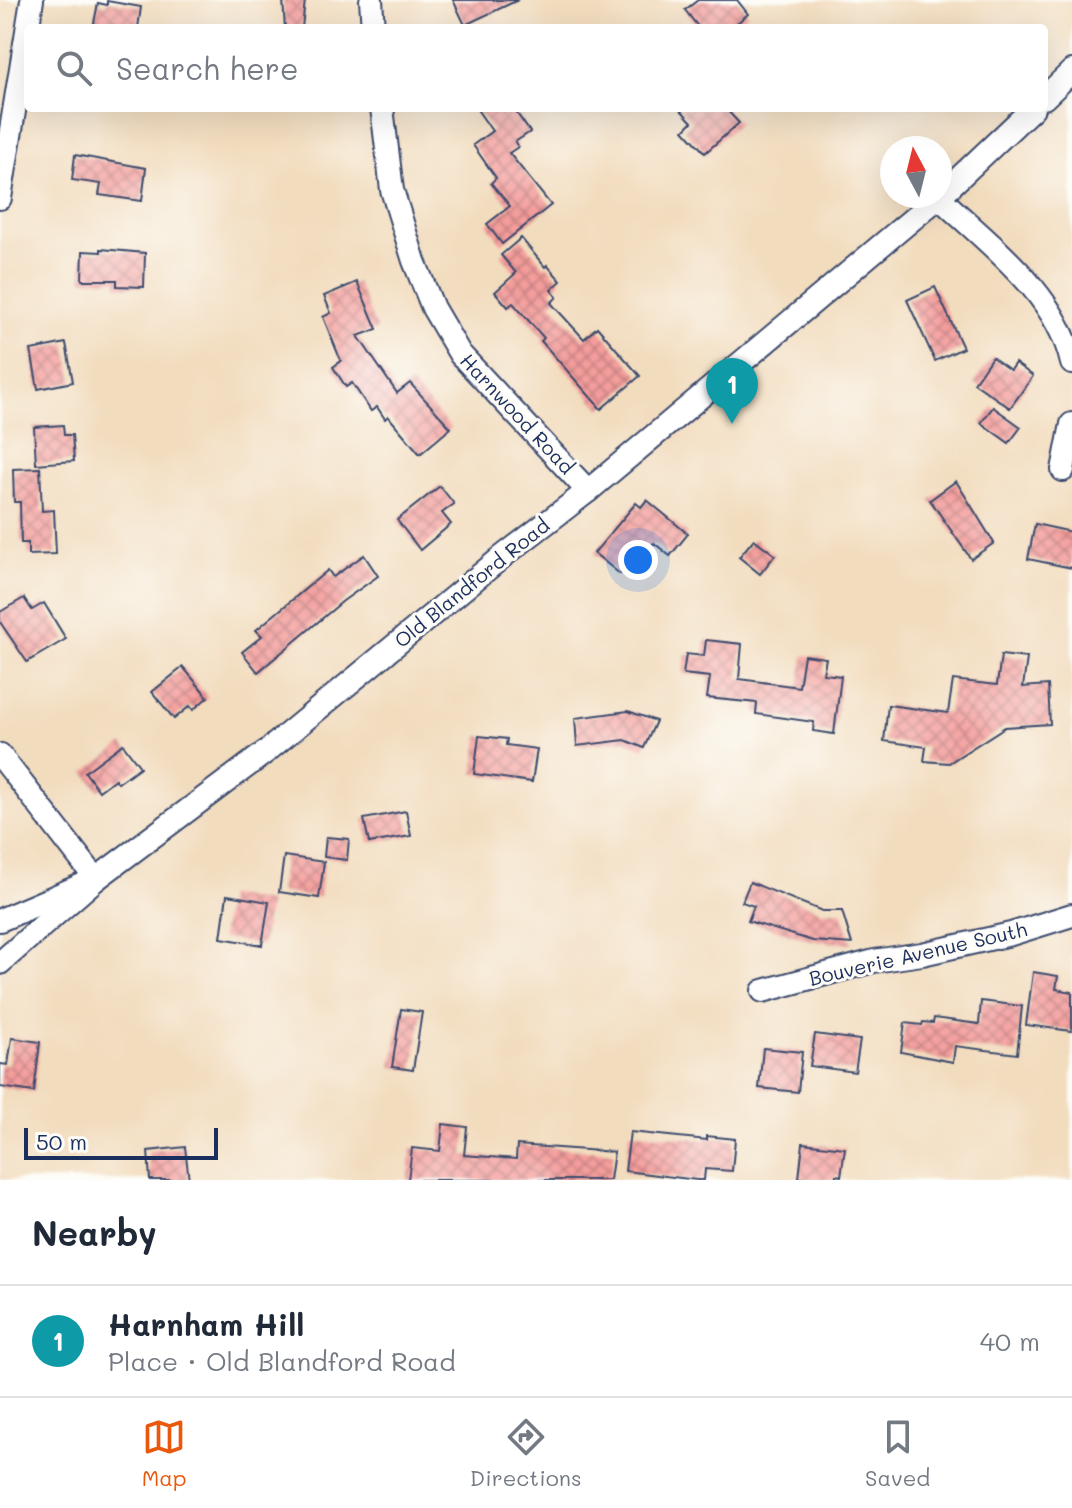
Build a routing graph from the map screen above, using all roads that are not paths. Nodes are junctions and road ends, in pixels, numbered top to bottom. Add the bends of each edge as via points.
1 (32, 0) edge
2 (371, 0) edge
3 (28, 24) edge
4 (373, 24) edge
5 (24, 50) edge
6 (1072, 71) edge
7 (1048, 94) edge
8 (382, 112) edge
9 (1029, 112) edge
10 (952, 185) edge
11 (0, 198) edge
12 (926, 208) edge
13 (952, 208) edge
14 (1072, 363) edge
15 (1072, 424) edge
16 (1063, 470) dead end
17 (588, 491) junction
18 (0, 755) edge
19 (96, 879) junction
20 (1072, 915) edge
21 (0, 920) edge
22 (0, 963) edge
23 (763, 991) dead end

1 - 3 street
2 - 4 street
5 - 11 street
6 - 7 street
8 - 17 street, Harnwood Road via 392,190 433,308 460,354
9 - 10 street, Old Blandford Road
12 - 17 street, Old Blandford Road
13 - 14 street via 1032,287 1059,323
15 - 16 street
17 - 19 street, Old Blandford Road via 267,751
18 - 19 street
19 - 21 street
19 - 22 street, Old Blandford Road
20 - 23 street, Bouverie Avenue South

